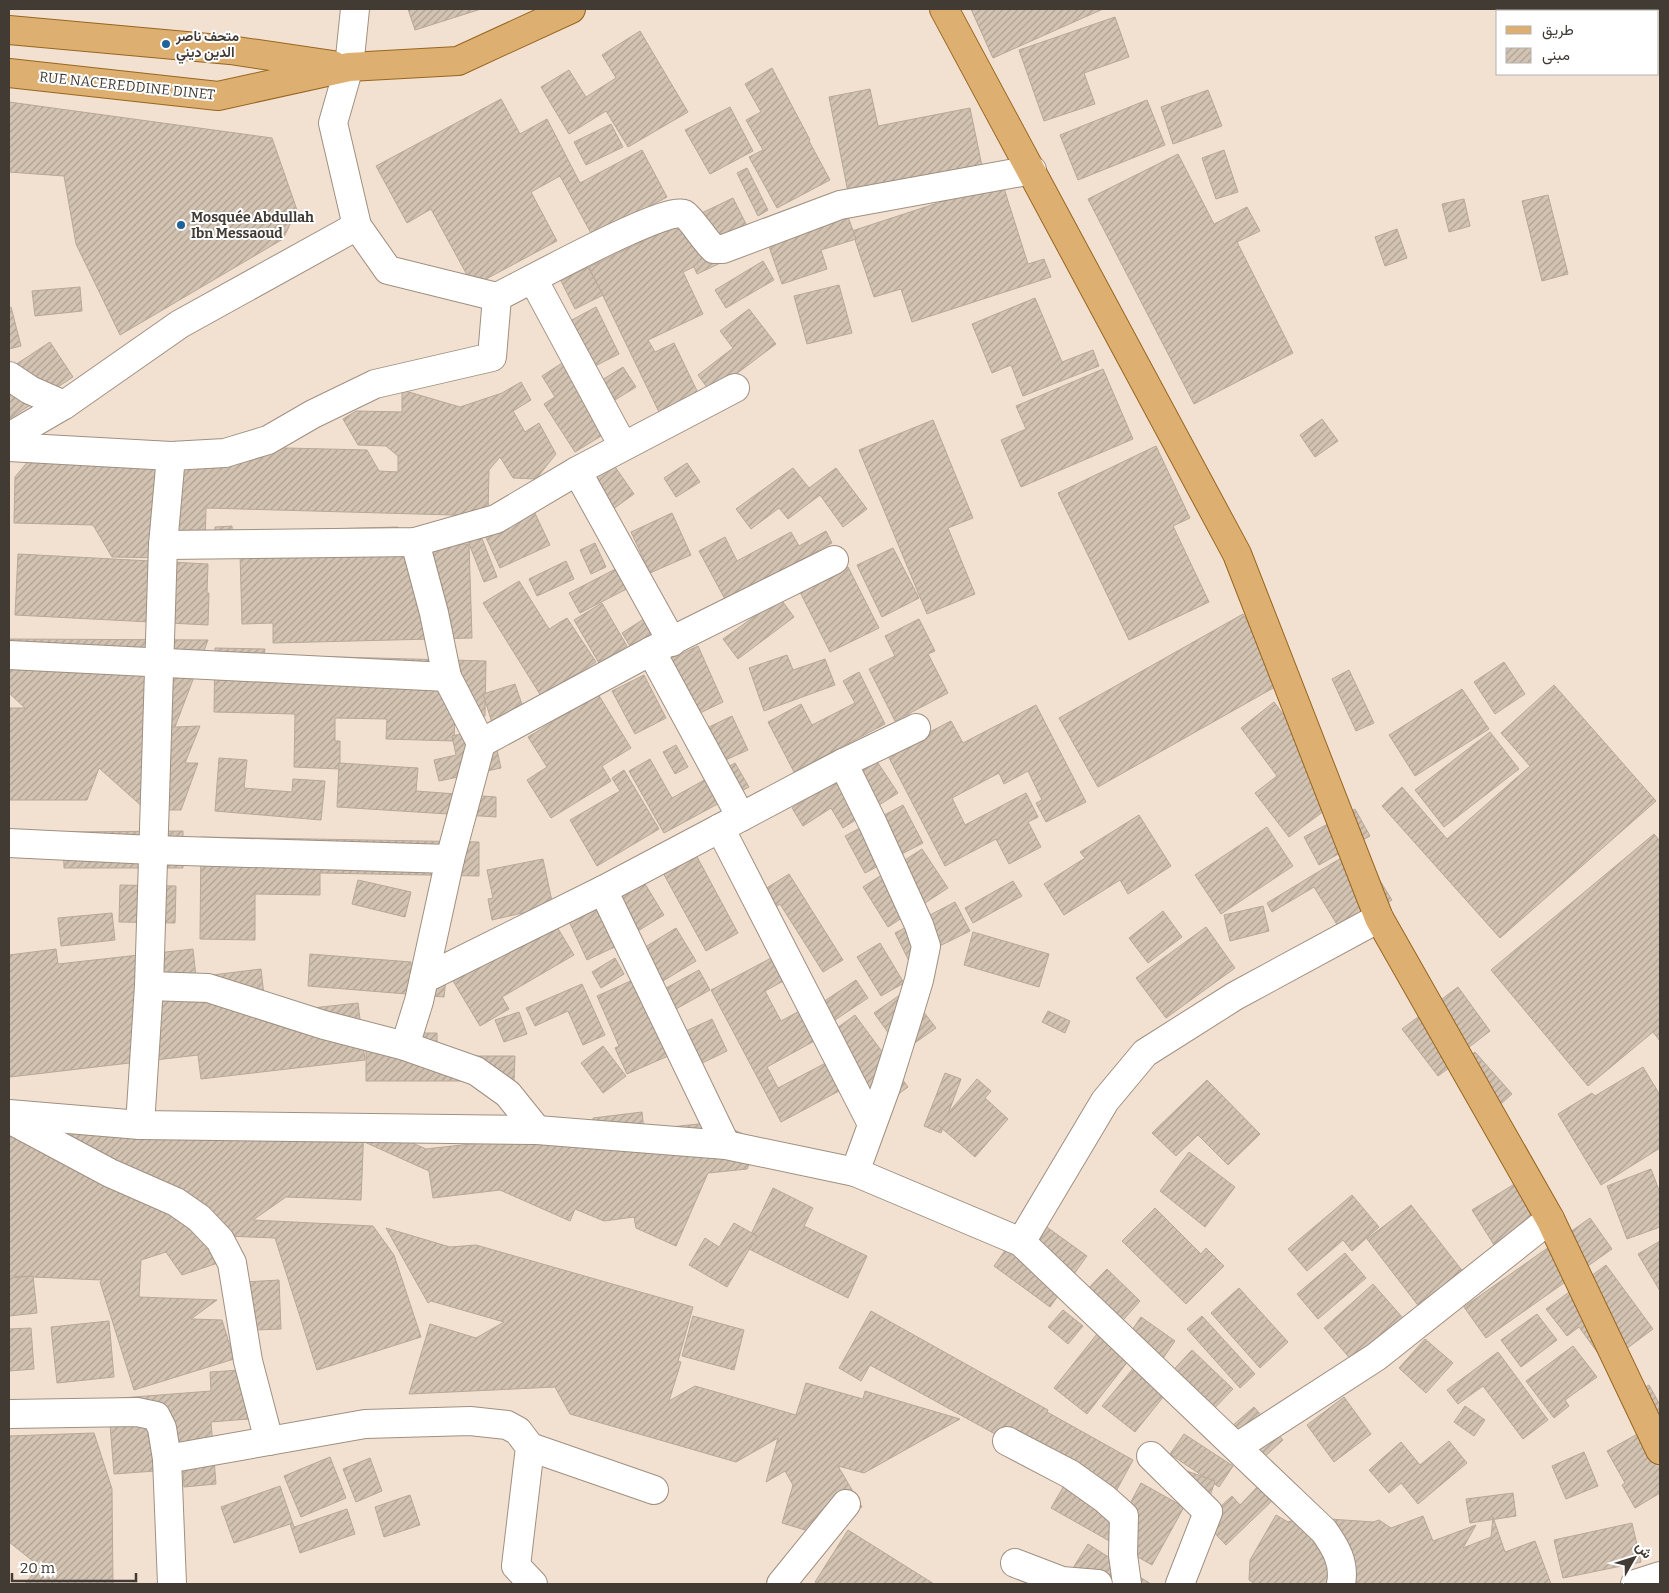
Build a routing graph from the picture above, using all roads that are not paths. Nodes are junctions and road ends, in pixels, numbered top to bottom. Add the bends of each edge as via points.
1 (355, 9) edge
2 (572, 9) edge
3 (944, 9) edge
4 (9, 30) edge
5 (349, 67) junction
6 (9, 73) edge
7 (1032, 170) junction
8 (357, 226) junction
9 (534, 279) junction
10 (497, 297) junction
11 (9, 376) edge
12 (735, 388) dead end
13 (64, 405) junction
14 (9, 437) edge
15 (623, 446) junction
16 (9, 447) edge
17 (170, 456) junction
18 (577, 471) junction
19 (415, 542) junction
20 (163, 545) junction
21 (834, 560) dead end
22 (661, 647) junction
23 (9, 655) edge
24 (158, 663) junction
25 (447, 677) junction
26 (916, 728) dead end
27 (481, 742) junction
28 (843, 763) junction
29 (731, 822) junction
30 (9, 843) edge
31 (152, 850) junction
32 (450, 859) junction
33 (603, 890) junction
34 (1379, 918) junction
35 (424, 979) junction
36 (149, 986) junction
37 (405, 1046) junction
38 (9, 1114) edge
39 (9, 1118) edge
40 (872, 1124) junction
41 (140, 1125) junction
42 (537, 1130) junction
43 (726, 1145) junction
44 (855, 1172) junction
45 (1550, 1219) junction
46 (1021, 1242) junction
47 (9, 1414) edge
48 (269, 1441) junction
49 (1007, 1441) dead end
50 (530, 1447) junction
51 (1237, 1447) junction
52 (1660, 1450) edge
53 (1151, 1456) dead end
54 (167, 1459) junction
55 (654, 1490) dead end
56 (846, 1504) dead end
57 (1015, 1563) dead end
58 (1660, 1576) edge
59 (172, 1584) edge
60 (533, 1584) edge
61 (781, 1584) edge
62 (1098, 1584) edge
63 (1127, 1584) edge
64 (1180, 1584) edge
65 (1341, 1584) edge
66 (1635, 1584) edge

1 - 5 street
2 - 5 main road via 458,61
3 - 7 main road
4 - 5 main road via 230,50
5 - 6 main road, RUE NACEREDDINE DINET via 218,96
5 - 8 street via 333,123
7 - 9 street via 840,205 724,249 714,248 689,218 677,213 660,217
7 - 34 main road via 1237,554
8 - 10 street via 388,270
8 - 13 street via 180,324
9 - 10 street
9 - 15 street
10 - 17 street via 492,357 375,384 268,440 225,453
11 - 13 street via 30,390
12 - 15 street
13 - 14 street
15 - 18 street
16 - 17 street
17 - 20 street
18 - 19 street via 496,519
18 - 22 street
19 - 20 street
19 - 25 street
20 - 24 street
21 - 22 street
22 - 27 street
22 - 29 street
23 - 24 street
24 - 25 street
24 - 31 street
25 - 27 street
26 - 28 street
27 - 32 street
28 - 29 street
28 - 40 street via 919,924 926,946 909,1015
29 - 33 street
29 - 40 street
30 - 31 street
31 - 32 street
31 - 36 street
32 - 35 street
33 - 35 street
33 - 43 street
34 - 45 main road
34 - 46 street via 1235,996 1145,1053 1105,1100
35 - 37 street
36 - 37 street via 208,988 324,1025
36 - 41 street
37 - 42 street via 476,1071 508,1094
38 - 41 street
39 - 48 street via 110,1173 176,1202 199,1218 220,1240 232,1263 248,1361
40 - 44 street
41 - 42 street
42 - 43 street
43 - 44 street
44 - 46 street
45 - 51 street via 1376,1357
45 - 52 main road
46 - 51 street
47 - 54 street via 152,1414 162,1428
48 - 50 street via 365,1424 470,1422 508,1425 518,1431
48 - 54 street
49 - 63 street via 1070,1474 1124,1516
50 - 55 street
50 - 60 street via 516,1566
51 - 65 street via 1324,1531 1337,1549
53 - 64 street via 1208,1512
54 - 59 street
56 - 61 street
57 - 62 street via 1062,1581
58 - 66 street

